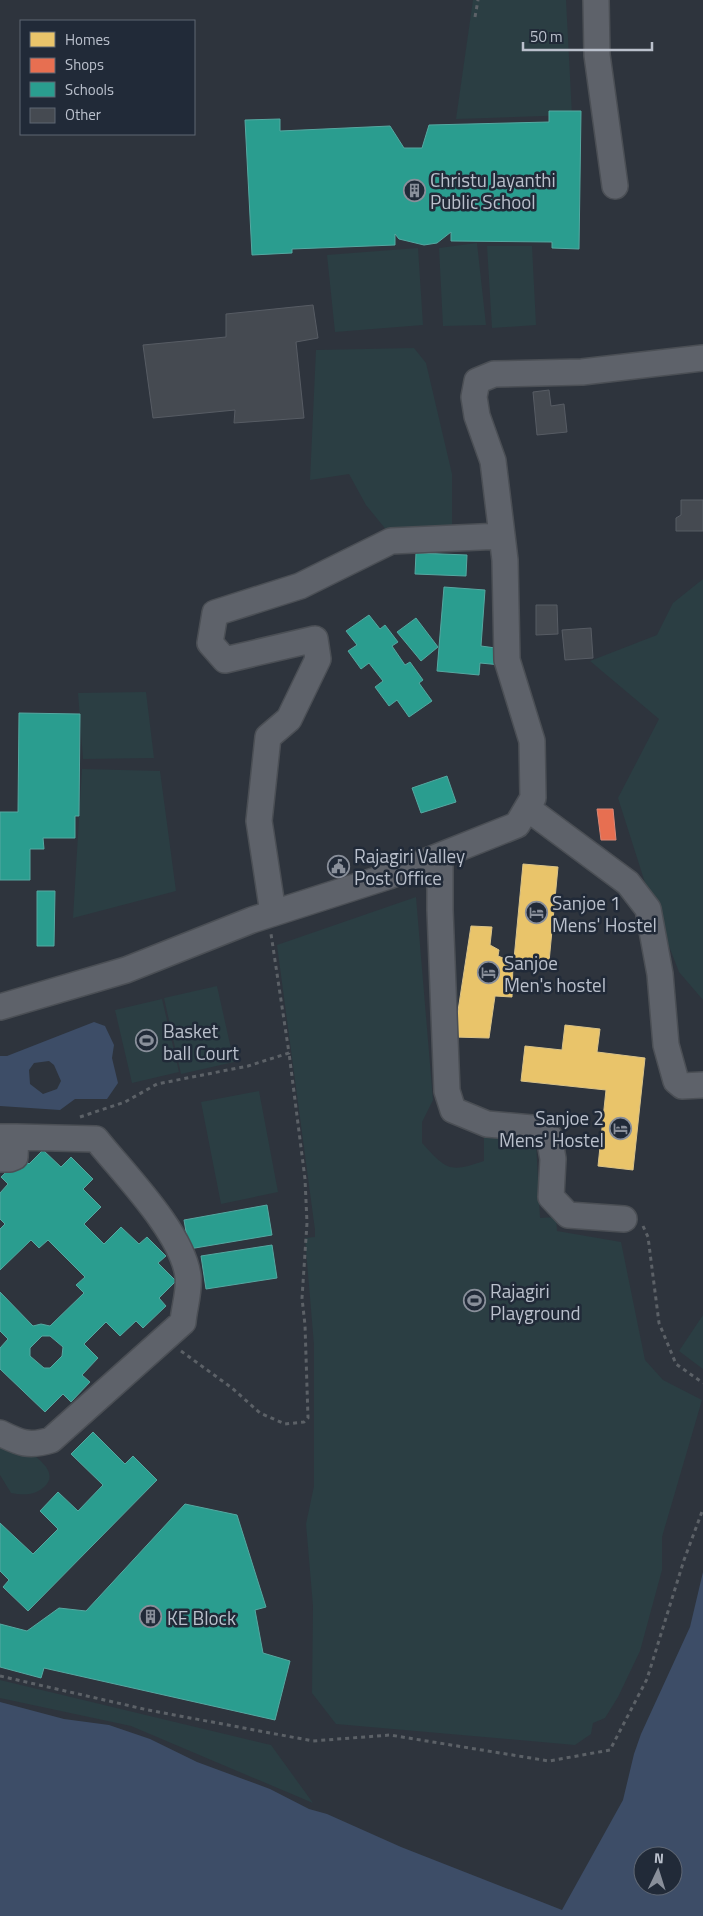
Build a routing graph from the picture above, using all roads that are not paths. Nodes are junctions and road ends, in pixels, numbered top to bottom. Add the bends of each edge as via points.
1 (596, 0) edge
2 (615, 186) dead end
3 (703, 358) edge
4 (502, 536) junction
5 (527, 808) junction
6 (440, 856) junction
7 (271, 921) junction
8 (0, 1007) edge
9 (703, 1085) edge
10 (8, 1137) edge
11 (0, 1159) edge
12 (624, 1219) road end
13 (0, 1433) edge

1 - 2 street via 597,55
3 - 4 street via 582,372 494,374 478,381 474,397 477,416 493,461
4 - 5 street via 507,660 532,741 533,798
4 - 7 street via 391,541 300,586 215,613 210,642 225,660 315,639 318,659 289,719 268,737 259,821
5 - 6 street via 516,825
5 - 9 street via 622,878 648,909 660,974 671,1068 676,1081 682,1086
6 - 7 street
6 - 12 street via 447,1091 452,1110 487,1124 532,1128 549,1136 553,1159 551,1197 568,1215
7 - 8 street via 126,970
10 - 11 street via 15,1157
10 - 13 street via 96,1139 165,1224 188,1276 183,1322 51,1440 36,1445 20,1443

